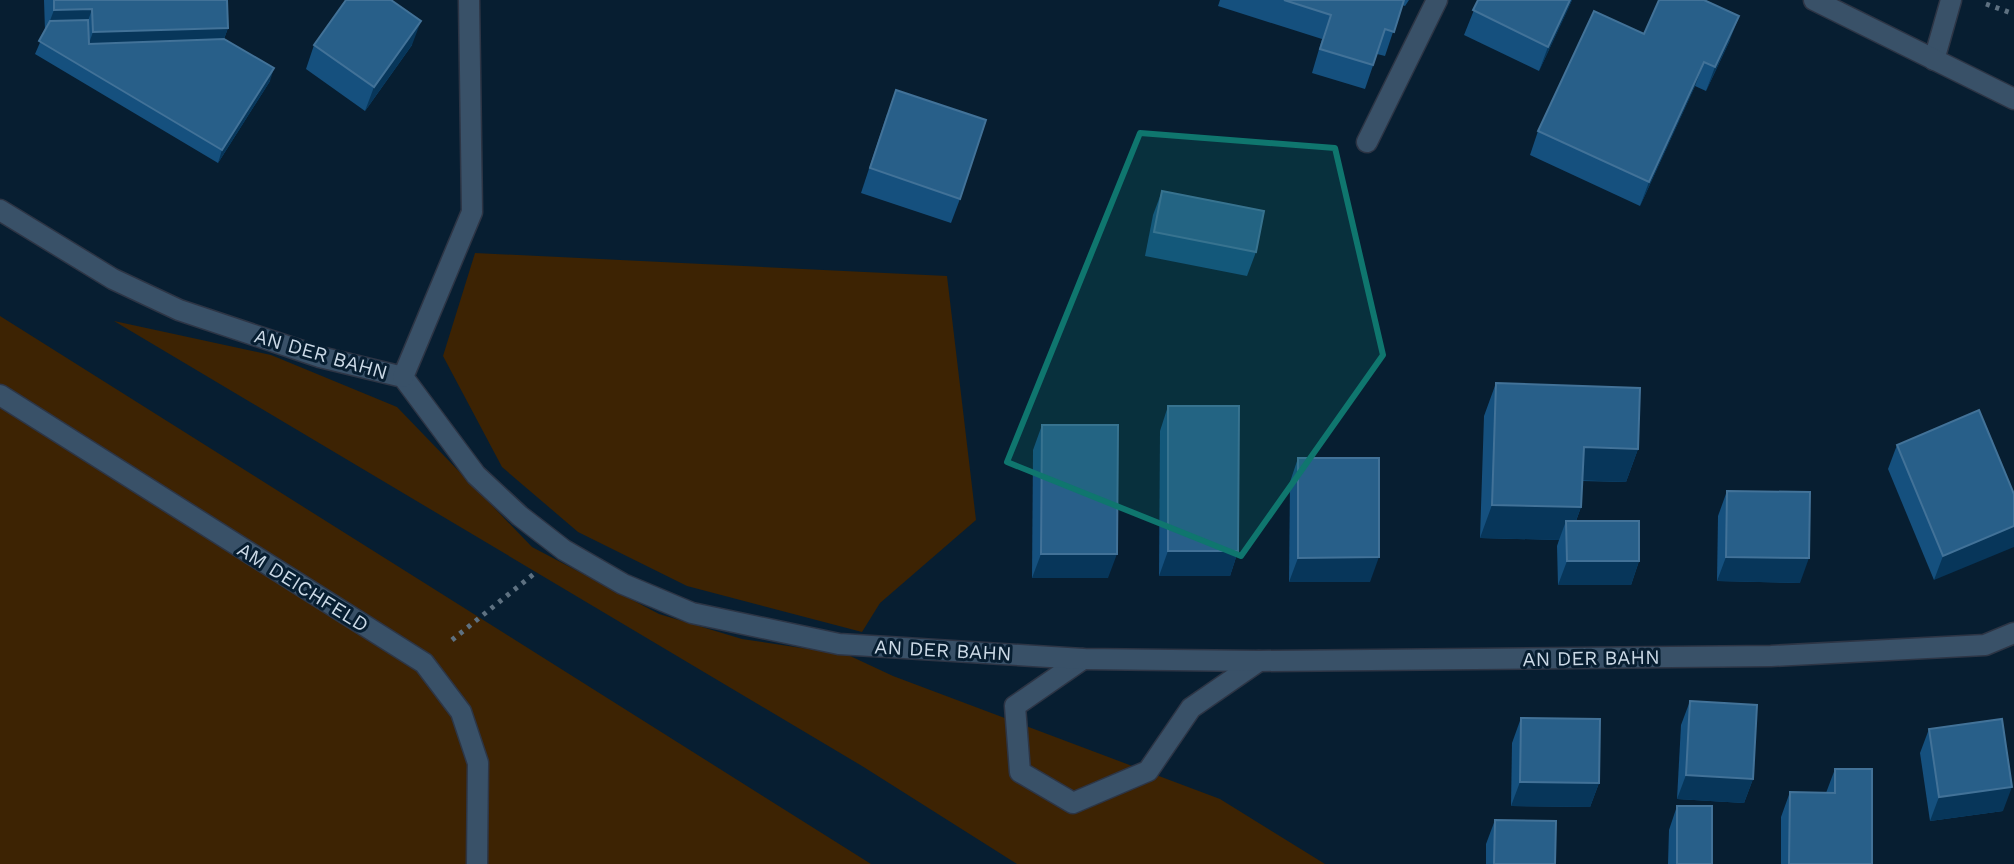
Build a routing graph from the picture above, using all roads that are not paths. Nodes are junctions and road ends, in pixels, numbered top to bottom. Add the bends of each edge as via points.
1 (469, 0) edge
2 (1437, 0) edge
3 (1814, 0) edge
4 (1951, 0) edge
5 (1934, 60) junction
6 (2014, 99) edge
7 (1367, 142) dead end
8 (0, 210) edge
9 (403, 377) junction
10 (0, 395) edge
11 (2014, 633) edge
12 (1083, 659) junction
13 (1259, 661) junction
14 (477, 864) edge

1 - 9 street via 472,212
2 - 7 street
3 - 5 street
4 - 5 street
5 - 6 street
8 - 9 street, AN DER BAHN via 113,279 179,310 320,357
9 - 12 street, AN DER BAHN via 476,475 520,516 564,550 623,584 692,613 839,644
10 - 14 street, AM DEICHFELD via 424,663 461,712 478,763
11 - 13 street, AN DER BAHN via 1985,645 1771,656
12 - 13 street, AN DER BAHN
12 - 13 street via 1015,706 1020,772 1073,803 1148,771 1191,708

